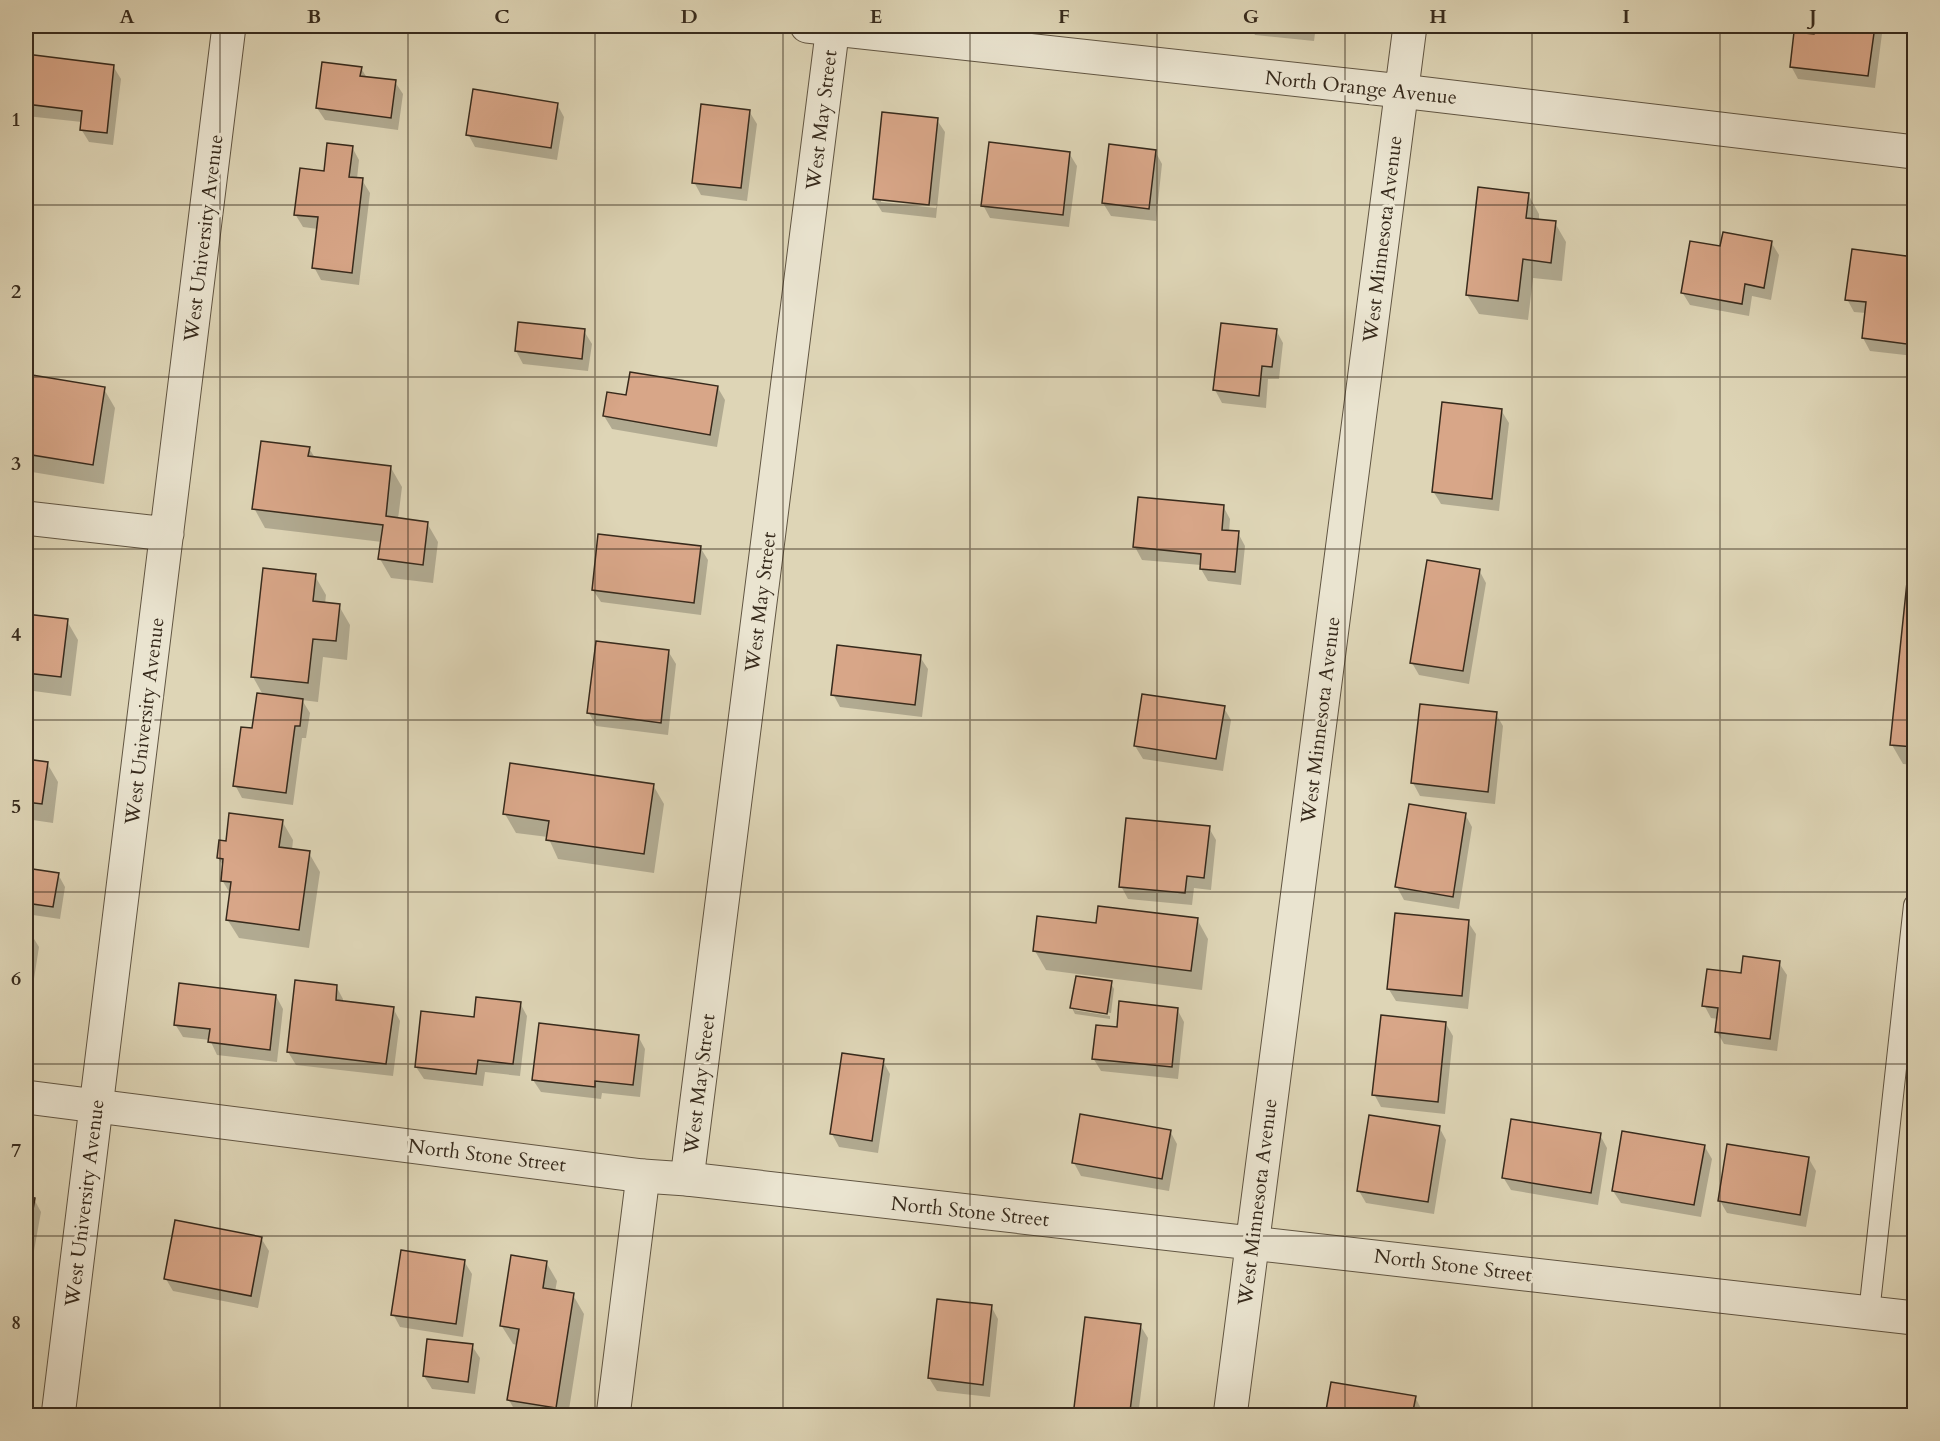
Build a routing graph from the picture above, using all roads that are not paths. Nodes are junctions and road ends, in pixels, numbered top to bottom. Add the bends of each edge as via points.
1 (229, 26) edge
2 (1410, 26) edge
3 (824, 27) edge
4 (1401, 91) junction
5 (1914, 152) edge
6 (26, 518) edge
7 (167, 534) junction
8 (1914, 904) edge
9 (26, 1096) edge
10 (97, 1104) junction
11 (643, 1176) junction
12 (687, 1179) junction
13 (1252, 1242) junction
14 (1869, 1313) junction
15 (1914, 1318) edge
16 (58, 1416) edge
17 (613, 1416) edge
18 (1230, 1416) edge

1 - 7 street, West University Avenue
2 - 4 street, West Minnesota Avenue
3 - 4 street, North Orange Avenue
3 - 12 street, West May Street
4 - 5 street, North Orange Avenue
4 - 13 street, West Minnesota Avenue
6 - 7 street
7 - 10 street, West University Avenue
8 - 14 lane
9 - 10 street, North Stone Street
10 - 11 street, North Stone Street
10 - 16 street, West University Avenue
11 - 12 street, North Stone Street
11 - 17 street
12 - 13 street, North Stone Street
13 - 14 street, North Stone Street
13 - 18 street, West Minnesota Avenue
14 - 15 street, North Stone Street

